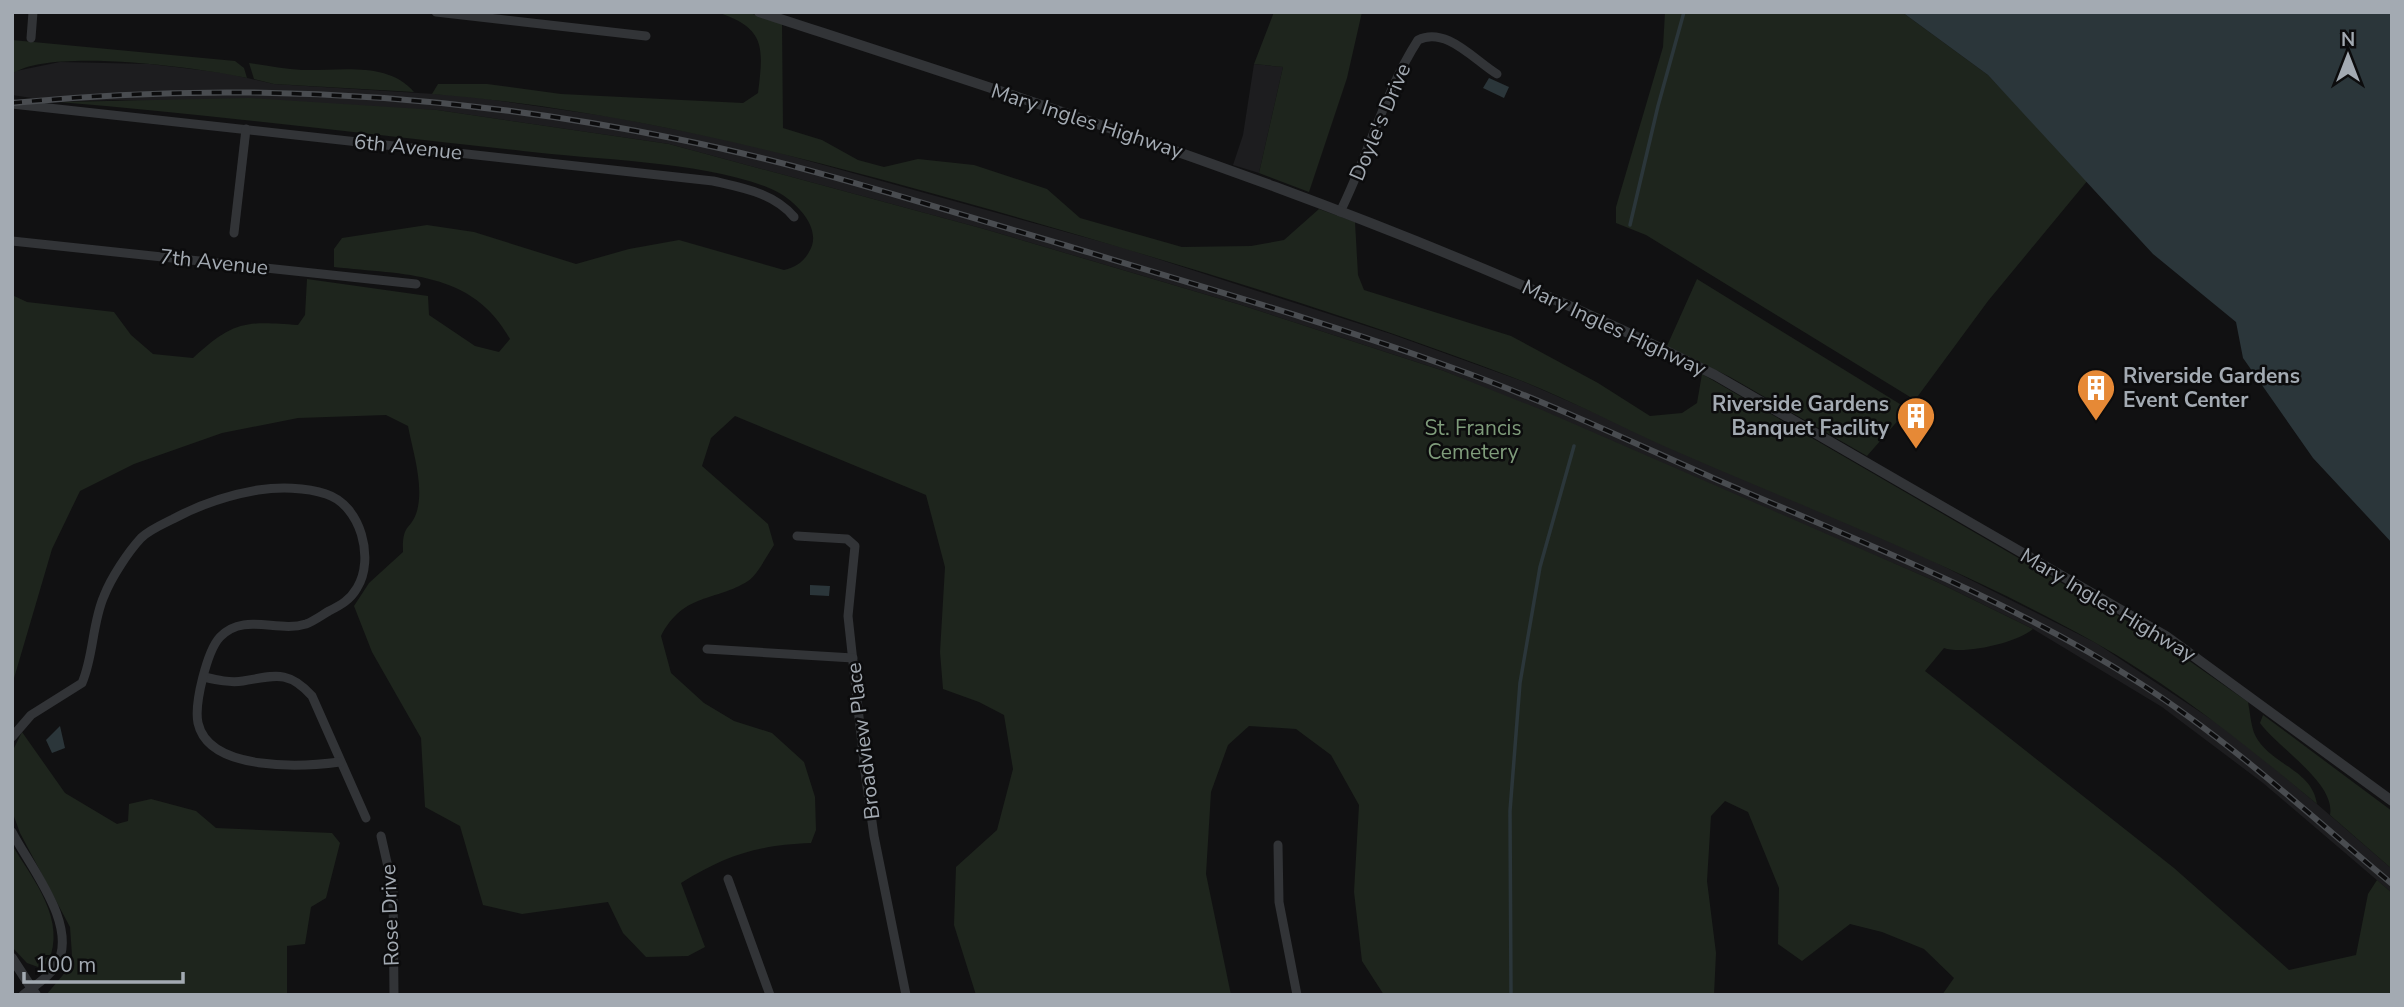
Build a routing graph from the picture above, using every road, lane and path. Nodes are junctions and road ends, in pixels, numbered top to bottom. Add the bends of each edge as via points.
1 (33, 12) edge
2 (436, 12) edge
3 (759, 12) edge
4 (476, 15) edge
5 (646, 36) dead end
6 (30, 38) dead end
7 (1497, 74) dead end
8 (12, 104) edge
9 (246, 129) junction
10 (1340, 212) junction
11 (794, 217) dead end
12 (234, 233) dead end
13 (12, 241) edge
14 (416, 284) dead end
15 (797, 536) dead end
16 (707, 649) dead end
17 (853, 658) junction
18 (204, 677) junction
19 (12, 737) edge
20 (340, 762) junction
21 (2392, 801) edge
22 (366, 818) dead end
23 (12, 832) edge
24 (381, 836) dead end
25 (1278, 845) dead end
26 (728, 879) dead end
27 (12, 958) edge
28 (31, 992) edge
29 (394, 995) edge
30 (770, 995) edge
31 (906, 995) edge
32 (1297, 995) edge

1 - 6 street
2 - 4 street
3 - 10 street, Mary Ingles Highway via 1181,152
4 - 5 street
7 - 10 street, Doyle's Drive via 1446,39 1418,40 1392,88
8 - 9 street, 6th Avenue
9 - 11 street, 6th Avenue via 713,181 765,195
9 - 12 street
10 - 21 street, Mary Ingles Highway via 1611,324 1714,375 2166,636
13 - 14 street, 7th Avenue
15 - 17 street, Broadview Place via 847,539 855,546 848,597
16 - 17 street
17 - 31 street, Broadview Place via 874,834
18 - 19 street via 212,650 233,627 306,624 346,603 366,565 364,542 341,502 310,491 257,490 197,506 142,537 104,595 82,683 31,715
18 - 20 street via 291,679 312,696
18 - 20 street via 198,722 205,738 219,751 244,760
20 - 22 street
23 - 28 street via 60,917 62,951 57,964
24 - 29 street, Rose Drive via 393,889
25 - 32 street via 1279,902
26 - 30 street
27 - 28 street

